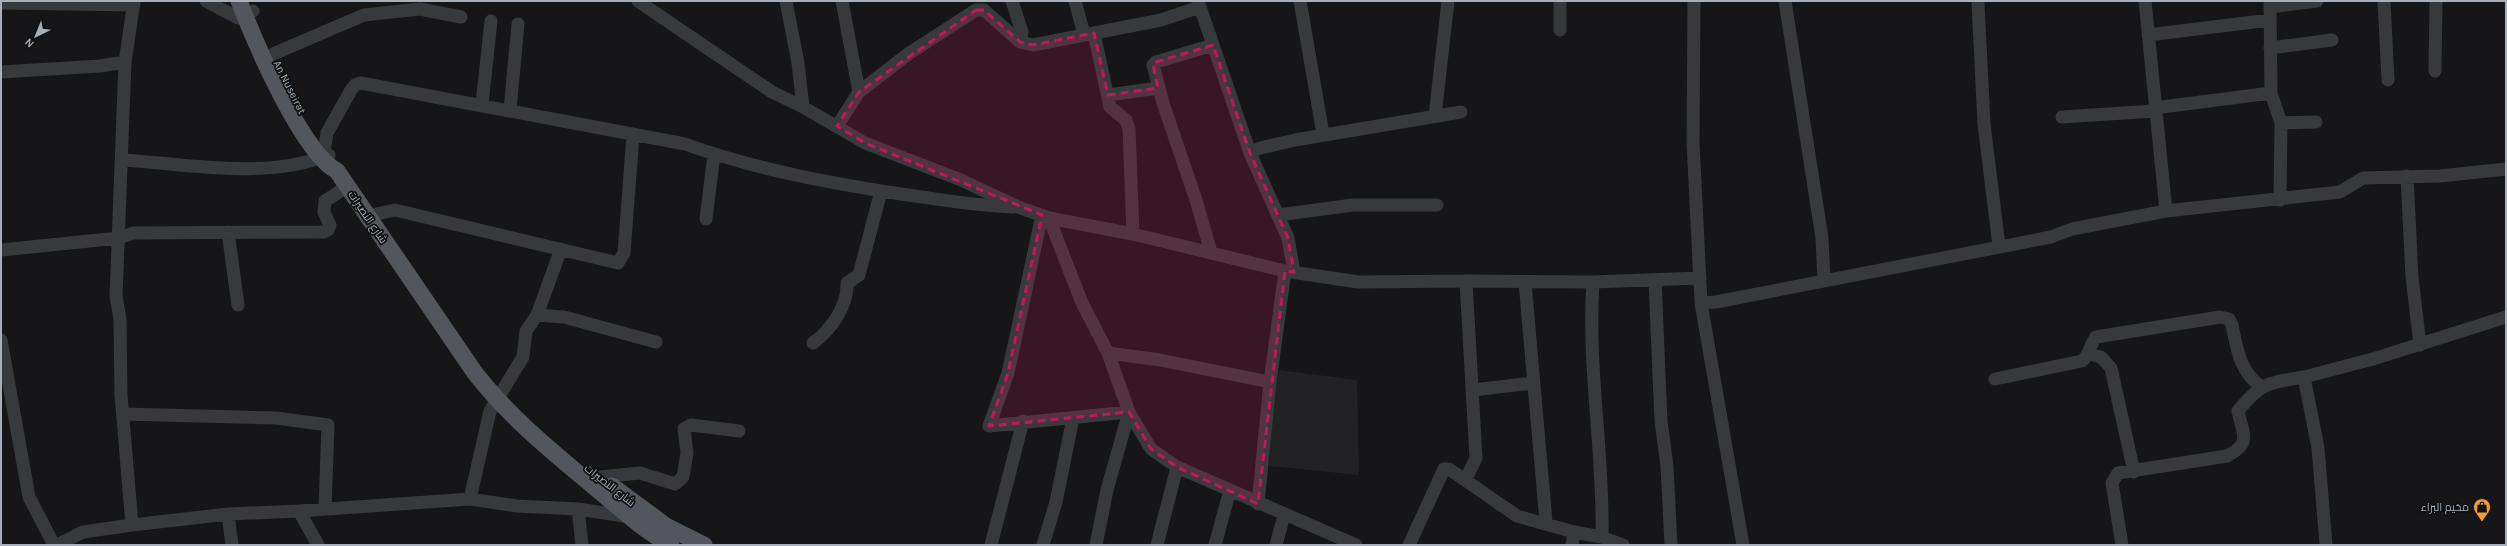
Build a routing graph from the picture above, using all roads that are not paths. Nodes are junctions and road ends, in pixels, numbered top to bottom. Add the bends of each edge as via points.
1 (206, 1) edge
2 (638, 1) edge
3 (786, 1) edge
4 (842, 1) edge
5 (1012, 1) edge
6 (1075, 1) edge
7 (1300, 1) edge
8 (1448, 1) edge
9 (1560, 1) edge
10 (1694, 1) edge
11 (1785, 1) edge
12 (2145, 1) edge
13 (2317, 1) edge
14 (2384, 1) edge
15 (2436, 1) edge
16 (85, 2) edge
17 (1, 3) edge
18 (134, 3) edge
19 (1978, 3) dead end
20 (1199, 4) edge
21 (247, 7) edge
22 (2270, 9) edge
23 (461, 17) dead end
24 (491, 21) dead end
25 (518, 24) dead end
26 (1560, 30) dead end
27 (1089, 34) junction
28 (2148, 35) junction
29 (2332, 40) dead end
30 (1020, 42) junction
31 (1213, 45) junction
32 (2270, 48) junction
33 (273, 54) junction
34 (125, 62) junction
35 (2434, 71) dead end
36 (1, 72) edge
37 (2388, 80) dead end
38 (1158, 88) junction
39 (859, 92) junction
40 (2271, 93) junction
41 (1108, 96) junction
42 (482, 104) junction
43 (803, 107) junction
44 (2154, 109) junction
45 (510, 110) junction
46 (1461, 112) dead end
47 (1435, 116) junction
48 (2062, 117) dead end
49 (2316, 122) dead end
50 (2280, 123) junction
51 (837, 126) junction
52 (1323, 134) junction
53 (633, 135) junction
54 (325, 153) junction
55 (1250, 153) junction
56 (714, 154) junction
57 (123, 160) junction
58 (2506, 168) edge
59 (337, 171) joint
60 (2407, 176) junction
61 (348, 186) junction
62 (881, 191) junction
63 (2280, 200) junction
64 (1437, 205) dead end
65 (1018, 207) junction
66 (2166, 211) junction
67 (1278, 215) junction
68 (368, 216) junction
69 (1046, 217) junction
70 (706, 219) dead end
71 (228, 232) junction
72 (1133, 234) junction
73 (119, 238) junction
74 (1999, 246) junction
75 (561, 249) junction
76 (1, 250) edge
77 (1211, 252) junction
78 (1290, 272) junction
79 (1700, 278) junction
80 (1656, 280) junction
81 (1466, 281) junction
82 (1824, 281) junction
83 (1525, 282) junction
84 (1592, 282) junction
85 (1701, 303) junction
86 (238, 305) dead end
87 (537, 315) junction
88 (2506, 317) edge
89 (1, 340) edge
90 (656, 342) dead end
91 (813, 344) dead end
92 (2420, 345) junction
93 (1108, 353) junction
94 (2090, 354) junction
95 (2304, 377) junction
96 (1995, 379) dead end
97 (1270, 382) junction
98 (1532, 383) junction
99 (2262, 387) junction
100 (1473, 390) junction
101 (496, 401) junction
102 (1129, 412) junction
103 (124, 414) junction
104 (1073, 418) junction
105 (1023, 421) junction
106 (518, 422) junction
107 (739, 431) dead end
108 (1177, 467) junction
109 (2134, 472) junction
110 (600, 477) junction
111 (1466, 479) junction
112 (1230, 490) junction
113 (470, 499) junction
114 (1258, 504) junction
115 (326, 508) junction
116 (578, 509) junction
117 (299, 511) junction
118 (228, 514) junction
119 (1284, 515) junction
120 (632, 518) junction
121 (1546, 522) junction
122 (132, 525) junction
123 (1574, 532) junction
124 (1602, 537) junction
125 (1334, 540) edge
126 (996, 544) edge
127 (55, 545) edge
128 (232, 545) edge
129 (318, 545) edge
130 (582, 545) edge
131 (670, 545) edge
132 (704, 545) edge
133 (1043, 545) edge
134 (1096, 545) edge
135 (1157, 545) edge
136 (1215, 545) edge
137 (1276, 545) edge
138 (1356, 545) edge
139 (1409, 545) edge
140 (1572, 545) edge
141 (1623, 545) edge
142 (1671, 545) edge
143 (1743, 545) edge
144 (2122, 545) edge
145 (2326, 545) edge

1 - 21 street via 238,18
2 - 43 street via 772,92
3 - 43 street via 798,62
4 - 39 street
5 - 30 street via 1022,32
6 - 27 street
7 - 52 street
8 - 47 street
9 - 26 street
10 - 79 street via 1694,142
11 - 82 street via 1822,238
12 - 28 street
13 - 22 street
14 - 37 street
15 - 35 street
16 - 17 street
16 - 18 street
18 - 34 street
19 - 74 street via 1984,124
20 - 27 street via 1161,20
20 - 31 street
21 - 33 main road, An Nuseirat
21 - 54 main road via 281,95 297,123
22 - 28 street
22 - 32 street
23 - 33 street via 420,10 364,15
24 - 42 street
25 - 45 street
27 - 30 street via 1043,44
27 - 41 street
28 - 44 street
29 - 32 street
30 - 39 street via 984,10 976,10 908,54
31 - 38 street via 1156,62 1153,65
31 - 55 street
32 - 40 street
33 - 54 main road, An Nuseirat
34 - 36 street
34 - 57 street
38 - 41 street
38 - 77 street
39 - 51 street
40 - 44 street
40 - 50 street
41 - 72 street via 1110,107 1126,120 1128,129
42 - 45 street
42 - 54 street via 361,83 354,85 327,133
43 - 51 street
44 - 48 street
44 - 66 street
45 - 53 street
46 - 47 street
47 - 52 street
49 - 50 street
50 - 63 street
51 - 65 street via 865,143 961,180
52 - 55 street via 1260,148
53 - 56 street via 685,144
53 - 75 street via 624,253 618,263
54 - 57 street via 298,165 209,169
54 - 59 main road, An Nuseirat
55 - 67 street
56 - 62 street via 842,185
56 - 70 street
57 - 73 street
58 - 60 street via 2440,176
59 - 61 main road, شارع النصيرات
60 - 63 street via 2363,178 2340,192
60 - 92 street via 2412,277
61 - 68 main road, شارع النصيرات
61 - 71 street via 325,201 324,212 330,225 324,232
62 - 65 street via 988,206
62 - 91 street via 859,275 848,283 848,293 826,334
63 - 66 street
64 - 67 street via 1354,205
65 - 69 street
66 - 74 street
67 - 78 street via 1288,238
68 - 75 street via 395,210
68 - 101 main road, شارع النصيرات
69 - 72 street
69 - 93 street via 1082,303
69 - 105 street via 1008,373 989,426
71 - 73 street via 133,233
71 - 86 street
72 - 77 street
73 - 76 street
73 - 103 street via 116,296 120,319 121,395
74 - 82 street
75 - 87 street
77 - 78 street
78 - 81 street via 1358,282
78 - 97 street
79 - 80 street
79 - 85 street
80 - 84 street
80 - 142 street via 1661,421 1667,466
81 - 83 street
81 - 100 street
82 - 85 street
83 - 84 street
83 - 98 street
84 - 124 street via 1590,315 1603,496
85 - 143 street
87 - 90 street via 564,317
87 - 101 street via 526,331 523,357
88 - 92 street
89 - 127 street via 28,498
92 - 95 street
93 - 97 street via 1160,360
93 - 102 street
94 - 96 street via 2082,361
94 - 99 street via 2092,342 2096,337 2220,317 2229,319 2243,368 2251,380
94 - 109 street via 2101,357 2111,368
95 - 99 street via 2269,383
95 - 145 street via 2318,448
97 - 114 street
98 - 100 street
98 - 121 street
99 - 109 street via 2252,394 2238,411 2244,442 2241,449 2227,456
100 - 111 street via 1476,458
101 - 106 main road, شارع النصيرات
101 - 113 street via 490,411
102 - 104 street
102 - 108 street via 1151,449
102 - 134 street via 1107,490
103 - 115 street via 276,418 328,425
103 - 122 street
104 - 105 street
104 - 133 street via 1056,502
105 - 126 street
106 - 110 main road, شارع النصيرات via 543,436
106 - 120 main road, شارع النصيرات via 542,445
107 - 110 street via 691,425 684,429 687,453 683,477 675,484 640,473
108 - 112 street
108 - 135 street
109 - 144 street via 2118,473 2112,483
110 - 132 main road, شارع النصيرات via 666,526
111 - 121 street via 1517,516
111 - 139 street via 1450,469 1444,469
112 - 114 street
112 - 136 street
113 - 115 street
113 - 116 street via 517,506
114 - 119 street
115 - 117 street
116 - 120 street
116 - 130 street
117 - 118 street
117 - 129 street
118 - 122 street
118 - 128 street
119 - 125 street
119 - 137 street
120 - 131 main road, شارع النصيرات
121 - 123 street
122 - 127 street via 83,532
123 - 124 street
123 - 140 street
124 - 141 street
125 - 138 street

